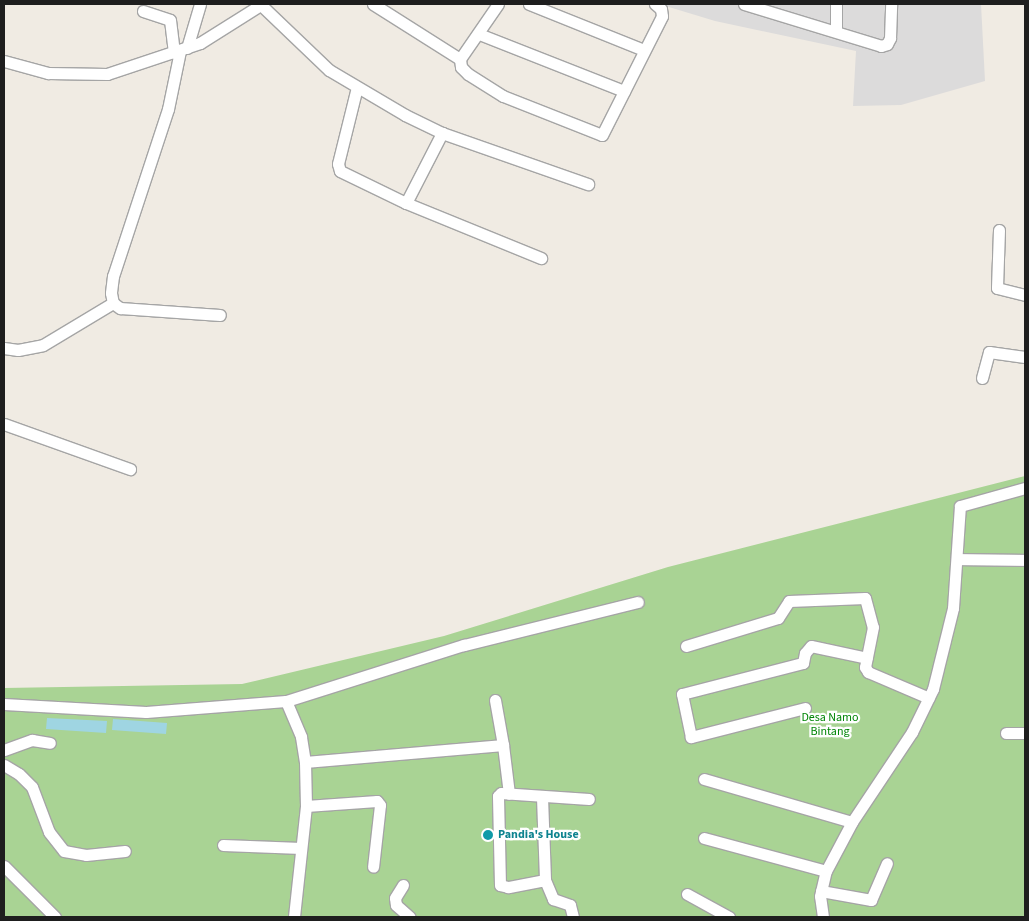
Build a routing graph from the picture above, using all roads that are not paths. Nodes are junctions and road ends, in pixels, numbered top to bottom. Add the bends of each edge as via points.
1 (200, 4) edge
2 (261, 4) edge
3 (373, 4) edge
4 (498, 4) edge
5 (529, 4) edge
6 (655, 4) edge
7 (744, 4) edge
8 (836, 4) edge
9 (890, 4) edge
10 (776, 8) edge
11 (143, 11) dead end
12 (836, 30) junction
13 (479, 34) junction
14 (644, 50) junction
15 (180, 51) junction
16 (460, 59) junction
17 (4, 60) edge
18 (356, 87) junction
19 (624, 91) junction
20 (442, 133) junction
21 (588, 184) dead end
22 (406, 202) junction
23 (999, 230) dead end
24 (541, 258) dead end
25 (1025, 295) edge
26 (113, 303) junction
27 (220, 315) dead end
28 (4, 348) edge
29 (1025, 357) edge
30 (982, 378) dead end
31 (4, 424) edge
32 (130, 469) dead end
33 (1025, 488) edge
34 (957, 559) junction
35 (1025, 560) edge
36 (638, 602) dead end
37 (686, 646) dead end
38 (867, 658) junction
39 (929, 698) junction
40 (496, 700) dead end
41 (286, 701) junction
42 (4, 704) edge
43 (804, 708) dead end
44 (1006, 733) dead end
45 (1025, 733) edge
46 (50, 743) dead end
47 (503, 745) junction
48 (4, 750) edge
49 (305, 762) junction
50 (4, 765) edge
51 (704, 779) dead end
52 (509, 794) junction
53 (542, 798) junction
54 (589, 799) dead end
55 (306, 806) junction
56 (852, 822) junction
57 (704, 838) dead end
58 (224, 845) dead end
59 (301, 848) junction
60 (125, 851) dead end
61 (887, 863) dead end
62 (4, 866) edge
63 (373, 867) dead end
64 (826, 871) junction
65 (545, 880) junction
66 (403, 885) dead end
67 (821, 891) junction
68 (687, 894) dead end
69 (56, 917) edge
70 (294, 917) edge
71 (410, 917) edge
72 (573, 917) edge
73 (729, 917) edge
74 (823, 917) edge

1 - 15 street
2 - 15 street via 228,28
2 - 18 street via 329,70
3 - 16 street
4 - 13 street
5 - 14 street
6 - 14 street via 662,9 662,16
7 - 10 street
8 - 12 street
9 - 12 street via 890,38 884,45
10 - 12 street
11 - 15 street via 170,20
13 - 16 street
13 - 19 street
14 - 19 street
15 - 17 street via 107,74 89,76 48,73
15 - 26 street via 168,110 112,276
16 - 19 street via 461,67 468,74 503,96 598,135 604,133
18 - 20 street
18 - 22 street via 339,169
20 - 21 street
20 - 22 street
22 - 24 street
23 - 25 street via 997,288
26 - 27 street via 120,308
26 - 28 street via 43,345 18,350
29 - 30 street via 990,352
31 - 32 street
33 - 34 street via 960,506
34 - 35 street
34 - 39 street via 953,608
36 - 41 street via 464,645
37 - 38 street via 778,618 789,601 865,598 873,627
38 - 39 street via 868,672
38 - 43 street via 811,646 804,653 803,663 682,694 691,737
39 - 56 street via 912,732
40 - 47 street
41 - 42 street via 146,712
41 - 49 street via 300,737
44 - 45 street
46 - 48 street via 32,740
47 - 49 street
47 - 52 street
49 - 55 street
50 - 60 street via 32,787 50,832 64,851 86,855
51 - 56 street
52 - 53 street
52 - 65 street via 498,796 500,885 508,887
53 - 54 street
53 - 65 street
55 - 59 street
55 - 63 street via 377,801 380,804
56 - 64 street
57 - 64 street
58 - 59 street
59 - 70 street
61 - 67 street via 871,900
62 - 69 street
64 - 67 street
65 - 72 street via 553,899 570,905
66 - 71 street via 395,898 396,905
67 - 74 street
68 - 73 street

